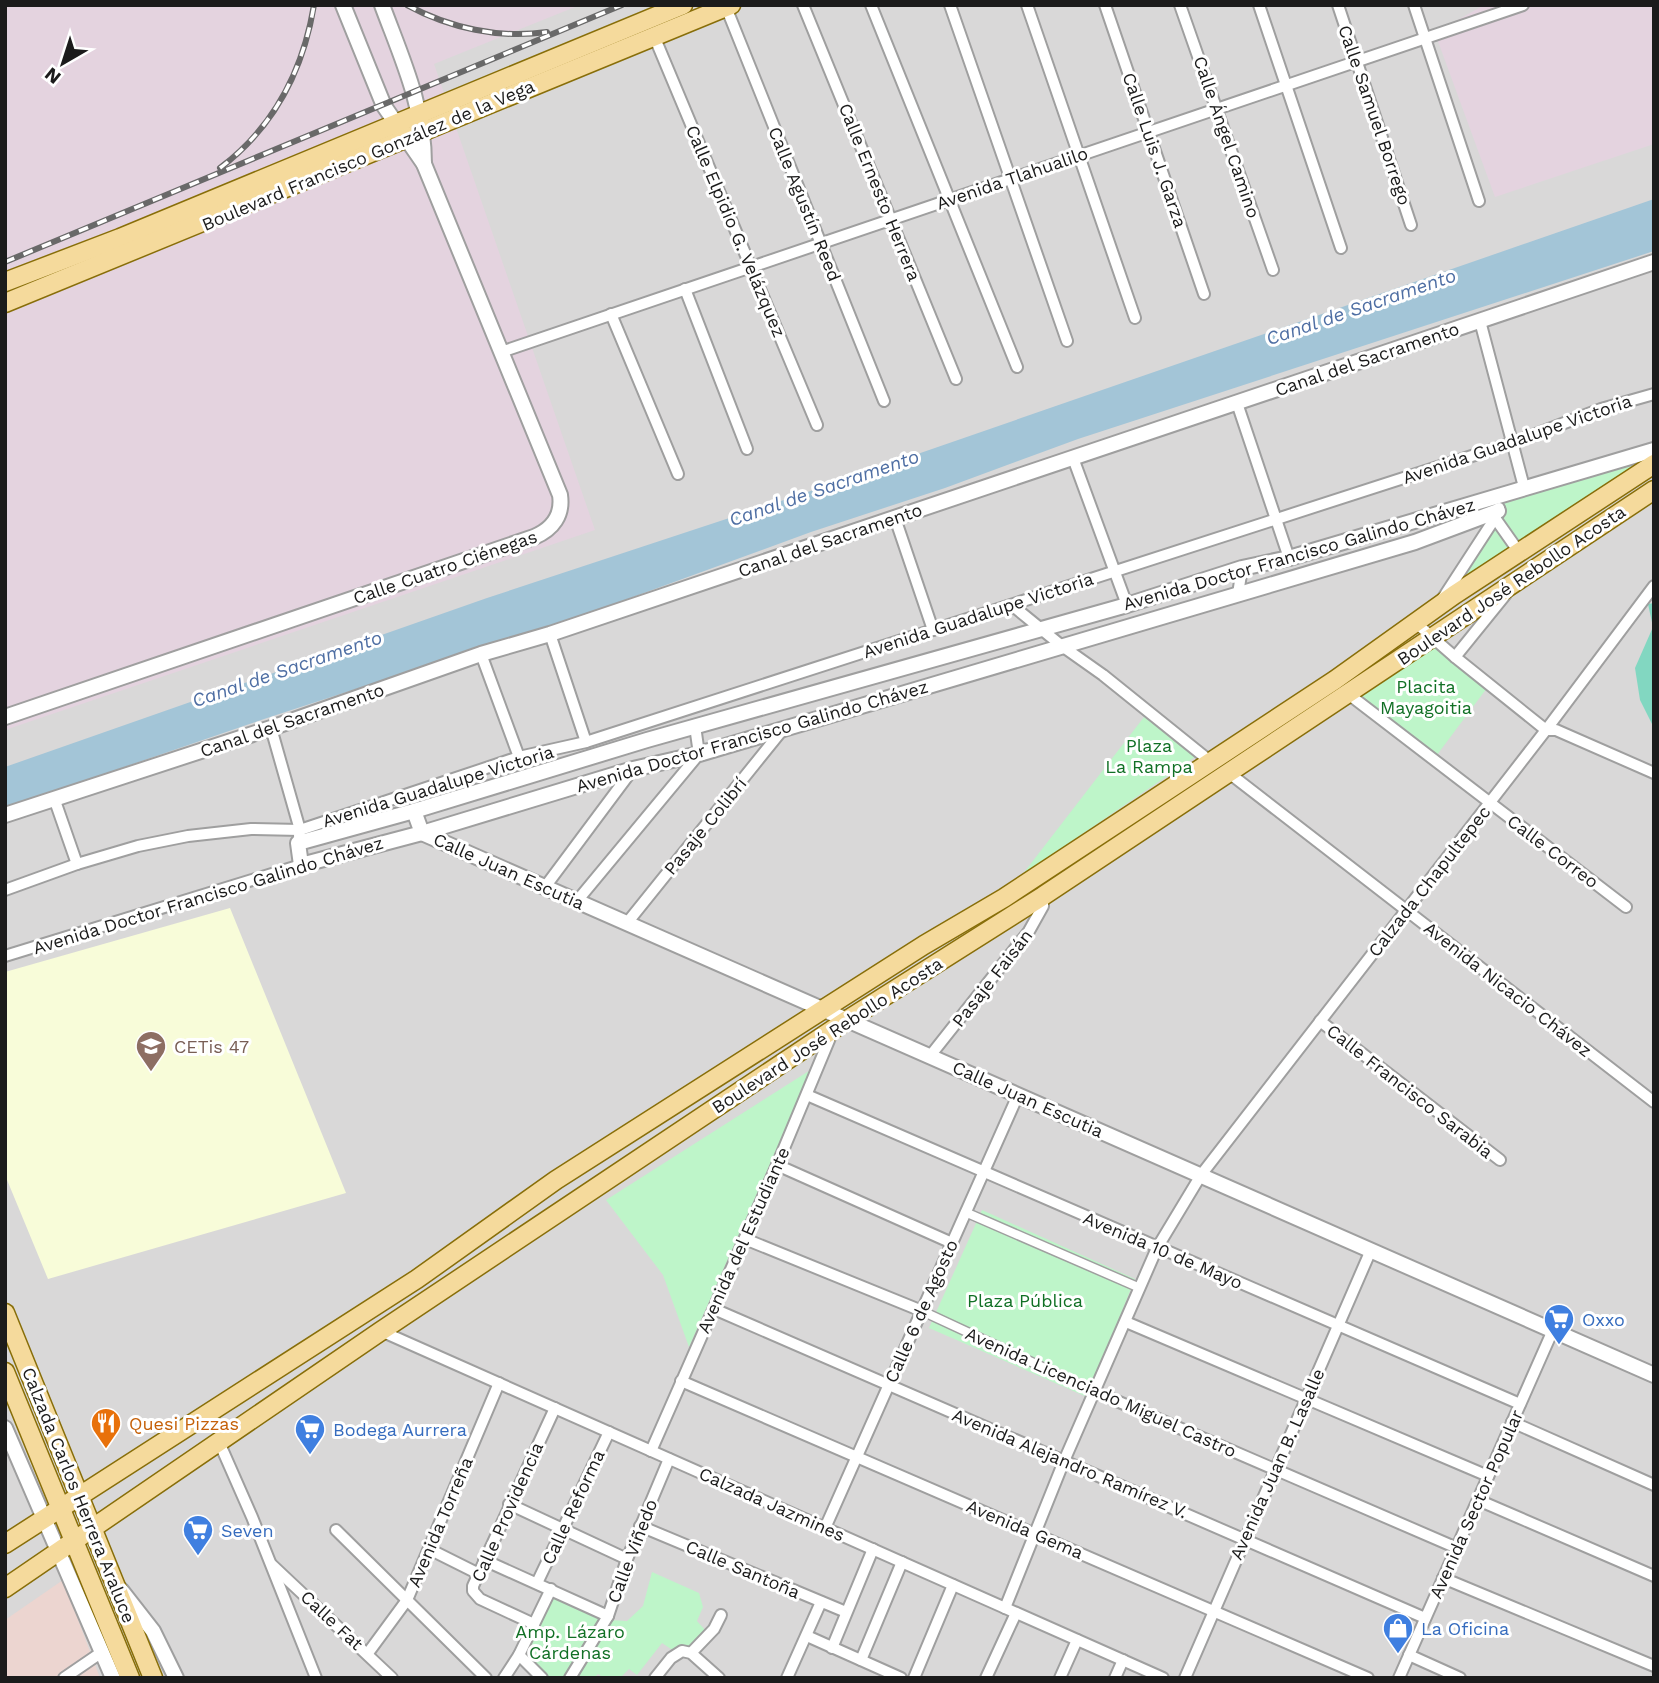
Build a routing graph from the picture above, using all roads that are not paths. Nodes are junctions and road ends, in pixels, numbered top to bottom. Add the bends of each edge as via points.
1 (343, 5) edge
2 (382, 5) edge
3 (683, 5) edge
4 (803, 5) edge
5 (871, 5) edge
6 (950, 5) edge
7 (1027, 5) edge
8 (1105, 5) edge
9 (1180, 5) edge
10 (1259, 5) edge
11 (1338, 5) edge
12 (1414, 5) edge
13 (1523, 5) edge
14 (728, 6) edge
15 (1492, 10) edge
16 (654, 36) junction
17 (1425, 38) junction
18 (1357, 62) junction
19 (1286, 86) junction
20 (1217, 109) junction
21 (419, 113) junction
22 (395, 123) junction
23 (1149, 132) junction
24 (414, 136) junction
25 (1079, 156) junction
26 (1011, 179) junction
27 (949, 200) junction
28 (1479, 201) dead end
29 (891, 220) junction
30 (1412, 225) dead end
31 (821, 243) junction
32 (1341, 248) dead end
33 (1654, 262) edge
34 (751, 267) junction
35 (1273, 270) dead end
36 (5, 282) edge
37 (684, 289) junction
38 (1204, 294) dead end
39 (5, 303) edge
40 (611, 314) junction
41 (1135, 318) dead end
42 (1480, 321) junction
43 (1067, 341) dead end
44 (501, 352) junction
45 (1017, 367) dead end
46 (956, 379) dead end
47 (1654, 394) edge
48 (884, 401) dead end
49 (1237, 403) junction
50 (817, 425) dead end
51 (1512, 443) junction
52 (747, 449) dead end
53 (1654, 450) edge
54 (1073, 458) junction
55 (1654, 464) edge
56 (678, 474) dead end
57 (1524, 487) junction
58 (1654, 490) edge
59 (1504, 494) junction
60 (1497, 514) junction
61 (895, 518) junction
62 (1276, 519) junction
63 (1519, 552) junction
64 (1289, 558) junction
65 (1242, 568) junction
66 (1115, 571) junction
67 (1516, 581) junction
68 (1654, 586) edge
69 (1238, 594) junction
70 (1127, 605) junction
71 (1013, 606) junction
72 (1438, 606) junction
73 (1416, 623) junction
74 (1042, 628) junction
75 (933, 630) junction
76 (550, 634) junction
77 (1433, 637) junction
78 (1062, 646) junction
79 (481, 654) junction
80 (1455, 657) junction
81 (1347, 693) junction
82 (1288, 711) junction
83 (5, 717) edge
84 (695, 726) junction
85 (271, 728) junction
86 (783, 728) junction
87 (1546, 730) junction
88 (586, 742) junction
89 (699, 754) junction
90 (519, 757) junction
91 (1211, 762) junction
92 (633, 769) junction
93 (1228, 772) junction
94 (1654, 773) edge
95 (54, 798) junction
96 (1490, 803) junction
97 (414, 811) junction
98 (5, 815) edge
99 (422, 832) junction
100 (299, 837) junction
101 (77, 864) junction
102 (300, 865) junction
103 (545, 887) junction
104 (5, 890) edge
105 (1043, 896) junction
106 (577, 901) junction
107 (1626, 907) dead end
108 (1406, 910) junction
109 (627, 923) junction
110 (5, 956) edge
111 (824, 1010) junction
112 (1320, 1021) junction
113 (840, 1024) junction
114 (930, 1056) junction
115 (807, 1095) junction
116 (1018, 1095) junction
117 (1654, 1102) edge
118 (1500, 1160) dead end
119 (777, 1165) junction
120 (983, 1172) junction
121 (566, 1173) junction
122 (1201, 1175) junction
123 (965, 1212) junction
124 (527, 1234) junction
125 (744, 1239) junction
126 (951, 1243) junction
127 (1157, 1248) junction
128 (1371, 1250) junction
129 (417, 1279) junction
130 (1140, 1288) junction
131 (714, 1309) junction
132 (922, 1311) junction
133 (5, 1313) edge
134 (1126, 1322) junction
135 (1338, 1325) junction
136 (1553, 1330) junction
137 (381, 1331) junction
138 (5, 1372) edge
139 (1654, 1375) edge
140 (681, 1381) junction
141 (499, 1383) junction
142 (888, 1385) junction
143 (1097, 1392) junction
144 (1307, 1399) junction
145 (1520, 1404) junction
146 (555, 1408) junction
147 (25, 1420) junction
148 (1512, 1422) junction
149 (6, 1430) edge
150 (609, 1432) junction
151 (219, 1442) junction
152 (651, 1451) junction
153 (856, 1457) junction
154 (669, 1459) junction
155 (1064, 1461) junction
156 (1276, 1469) junction
157 (1488, 1476) junction
158 (1654, 1485) edge
159 (80, 1497) junction
160 (1478, 1500) junction
161 (509, 1504) junction
162 (62, 1509) junction
163 (43, 1520) junction
164 (640, 1526) junction
165 (825, 1528) junction
166 (93, 1529) junction
167 (336, 1530) dead end
168 (562, 1531) junction
169 (1036, 1534) junction
170 (1244, 1539) junction
171 (75, 1541) junction
172 (5, 1544) edge
173 (1457, 1548) junction
174 (429, 1549) junction
175 (873, 1549) junction
176 (58, 1552) junction
177 (627, 1559) junction
178 (484, 1560) junction
179 (902, 1562) junction
180 (270, 1563) junction
181 (477, 1573) junction
182 (1654, 1576) edge
183 (1443, 1578) junction
184 (113, 1581) junction
185 (537, 1583) junction
186 (953, 1585) junction
187 (5, 1588) edge
188 (551, 1589) junction
189 (407, 1600) junction
190 (821, 1602) junction
191 (1010, 1610) junction
192 (1213, 1610) junction
193 (846, 1612) junction
194 (721, 1615) dead end
195 (608, 1616) junction
196 (1425, 1618) junction
197 (534, 1624) junction
198 (807, 1636) junction
199 (1077, 1640) junction
200 (832, 1648) junction
201 (102, 1652) junction
202 (686, 1652) junction
203 (368, 1653) junction
204 (519, 1655) junction
205 (1409, 1655) junction
206 (861, 1660) junction
207 (1123, 1660) junction
208 (1654, 1666) edge
209 (64, 1678) edge
210 (113, 1678) edge
211 (130, 1678) edge
212 (153, 1678) edge
213 (176, 1678) edge
214 (316, 1678) edge
215 (392, 1678) edge
216 (486, 1678) edge
217 (504, 1678) edge
218 (542, 1678) edge
219 (570, 1678) edge
220 (654, 1678) edge
221 (719, 1678) edge
222 (787, 1678) edge
223 (901, 1678) edge
224 (914, 1678) edge
225 (986, 1678) edge
226 (1060, 1678) edge
227 (1115, 1678) edge
228 (1163, 1678) edge
229 (1185, 1678) edge
230 (1368, 1678) edge
231 (1399, 1678) edge
232 (1461, 1678) edge

1 - 22 street, Calle Cuatro Ciénegas
2 - 21 street, Calle Cuatro Ciénegas via 416,93
3 - 21 main road, Boulevard Francisco González de la Vega
4 - 29 street, Calle Ernesto Herrera
5 - 27 street
6 - 26 street
7 - 25 street
8 - 23 street, Calle Luis J. Garza
9 - 20 street, Calle Ángel Camino
10 - 19 street
11 - 18 street, Calle Samuel Borrego
12 - 17 street
13 - 15 street, Avenida Tlahualilo
14 - 16 main road, Boulevard Francisco González de la Vega
14 - 31 street, Calle Agustín Reed
15 - 17 street, Avenida Tlahualilo
16 - 24 main road, Boulevard Francisco González de la Vega
16 - 34 street, Calle Elpidio G. Velázquez
17 - 18 street, Avenida Tlahualilo
17 - 28 street
18 - 19 street, Avenida Tlahualilo
18 - 30 street, Calle Samuel Borrego
19 - 20 street, Avenida Tlahualilo
19 - 32 street
20 - 23 street, Avenida Tlahualilo
20 - 35 street, Calle Ángel Camino
21 - 22 main road, Boulevard Francisco González de la Vega
21 - 24 street, Calle Cuatro Ciénegas
22 - 24 street, Calle Cuatro Ciénegas
22 - 36 main road, Boulevard Francisco González de la Vega
23 - 25 street, Avenida Tlahualilo
23 - 38 street, Calle Luis J. Garza
24 - 39 main road, Boulevard Francisco González de la Vega
24 - 44 street, Calle Cuatro Ciénegas
25 - 26 street, Avenida Tlahualilo
25 - 41 street
26 - 27 street, Avenida Tlahualilo
26 - 43 street
27 - 29 street, Avenida Tlahualilo
27 - 45 street
29 - 31 street, Avenida Tlahualilo
29 - 46 street, Calle Ernesto Herrera
31 - 34 street, Avenida Tlahualilo
31 - 48 street, Calle Agustín Reed
33 - 42 street, Canal del Sacramento
34 - 37 street, Avenida Tlahualilo
34 - 50 street, Calle Elpidio G. Velázquez
37 - 40 street, Avenida Tlahualilo
37 - 52 street
40 - 44 street, Avenida Tlahualilo
40 - 56 street
42 - 49 street, Canal del Sacramento
42 - 51 street
44 - 83 street, Calle Cuatro Ciénegas via 560,495 556,521 542,534
47 - 51 street, Avenida Guadalupe Victoria
49 - 54 street, Canal del Sacramento
49 - 62 street
51 - 57 street
51 - 62 street, Avenida Guadalupe Victoria
53 - 57 street, Avenida Doctor Francisco Galindo Chávez
54 - 61 street, Canal del Sacramento
54 - 66 street
55 - 63 main road, Boulevard José Rebollo Acosta
57 - 59 street, Avenida Doctor Francisco Galindo Chávez
58 - 67 main road, Boulevard José Rebollo Acosta
59 - 60 street
59 - 64 street, Avenida Doctor Francisco Galindo Chávez
60 - 63 street
60 - 69 street, Avenida Doctor Francisco Galindo Chávez
60 - 72 street
61 - 75 street
61 - 76 street, Canal del Sacramento
62 - 64 street
62 - 66 street, Avenida Guadalupe Victoria
63 - 72 main road, Boulevard José Rebollo Acosta
64 - 65 street, Avenida Doctor Francisco Galindo Chávez
65 - 69 street
65 - 70 street, Avenida Doctor Francisco Galindo Chávez
66 - 70 street
66 - 71 street, Avenida Guadalupe Victoria
67 - 77 main road, Boulevard José Rebollo Acosta
67 - 80 street
68 - 87 street, Calzada Chapultepec
69 - 78 street, Avenida Doctor Francisco Galindo Chávez
70 - 74 street, Avenida Doctor Francisco Galindo Chávez
71 - 74 street
71 - 75 street, Avenida Guadalupe Victoria
72 - 73 main road, Boulevard José Rebollo Acosta
73 - 77 street
73 - 82 main road, Boulevard José Rebollo Acosta
74 - 78 street
74 - 84 street, Avenida Doctor Francisco Galindo Chávez
75 - 88 street, Avenida Guadalupe Victoria
76 - 79 street, Canal del Sacramento
76 - 88 street
77 - 80 street
77 - 81 main road, Boulevard José Rebollo Acosta
78 - 86 street, Avenida Doctor Francisco Galindo Chávez
78 - 91 street
79 - 85 street, Canal del Sacramento
79 - 90 street
80 - 87 street
81 - 93 main road, Boulevard José Rebollo Acosta
81 - 96 street, Calle Correo
82 - 91 main road, Boulevard José Rebollo Acosta
82 - 93 main road via 1278,724 1233,756
84 - 89 street
84 - 97 street, Avenida Doctor Francisco Galindo Chávez
85 - 95 street, Canal del Sacramento
85 - 100 street
86 - 89 street, Avenida Doctor Francisco Galindo Chávez
86 - 109 street, Pasaje Colibrí
87 - 94 street via 1556,730
87 - 96 street, Calzada Chapultepec
88 - 90 street, Avenida Guadalupe Victoria
89 - 92 street, Avenida Doctor Francisco Galindo Chávez
89 - 106 street
90 - 100 street, Avenida Guadalupe Victoria
91 - 111 main road, Boulevard José Rebollo Acosta
92 - 99 street, Avenida Doctor Francisco Galindo Chávez
92 - 103 street
93 - 105 main road, Boulevard José Rebollo Acosta
93 - 108 street, Avenida Nicacio Chávez
95 - 98 street, Canal del Sacramento
95 - 101 street
96 - 107 street, Calle Correo
96 - 108 street, Calzada Chapultepec
97 - 99 street, Calle Juan Escutia
97 - 100 street, Avenida Doctor Francisco Galindo Chávez
99 - 102 street, Avenida Doctor Francisco Galindo Chávez
99 - 103 street, Calle Juan Escutia
100 - 101 street, Avenida Guadalupe Victoria via 251,830 188,836
100 - 102 street
101 - 104 street, Avenida Guadalupe Victoria
102 - 110 street, Avenida Doctor Francisco Galindo Chávez
103 - 106 street, Calle Juan Escutia
105 - 113 main road, Boulevard José Rebollo Acosta
105 - 114 street, Pasaje Faisán via 1043,906 1029,931
106 - 109 street, Calle Juan Escutia
108 - 112 street, Calzada Chapultepec
108 - 117 street, Avenida Nicacio Chávez
109 - 111 street, Calle Juan Escutia
111 - 113 street, Calle Juan Escutia
111 - 121 main road, Boulevard José Rebollo Acosta
112 - 118 street, Calle Francisco Sarabia
112 - 122 street, Calzada Chapultepec
113 - 114 street, Calle Juan Escutia
113 - 115 street, Avenida del Estudiante
113 - 124 main road, Boulevard José Rebollo Acosta
114 - 116 street, Calle Juan Escutia
115 - 119 street, Avenida del Estudiante
115 - 120 street, Avenida 10 de Mayo
116 - 120 street, Calle 6 de Agosto
116 - 122 street, Calle Juan Escutia
119 - 125 street, Avenida del Estudiante
119 - 126 street
120 - 123 street, Calle 6 de Agosto
120 - 127 street, Avenida 10 de Mayo
121 - 124 main road via 566,1196
121 - 129 main road, Boulevard José Rebollo Acosta
122 - 127 street, Calzada Chapultepec
122 - 128 street, Calle Juan Escutia
123 - 126 street, Calle 6 de Agosto
123 - 130 street
124 - 137 main road, Boulevard José Rebollo Acosta
125 - 131 street, Avenida del Estudiante
125 - 132 street, Avenida Licenciado Miguel Castro
126 - 132 street, Calle 6 de Agosto
127 - 130 street, Calzada Chapultepec
127 - 135 street, Avenida 10 de Mayo
128 - 135 street, Avenida Juan B. Lasalle
128 - 136 street, Calle Juan Escutia
129 - 137 main road via 412,1293 381,1319
129 - 159 main road, Boulevard José Rebollo Acosta
130 - 134 street, Calzada Chapultepec
131 - 140 street, Avenida del Estudiante
131 - 142 street, Avenida Alejandro Ramírez V.
132 - 142 street, Calle 6 de Agosto
132 - 143 street, Avenida Licenciado Miguel Castro
133 - 159 main road, Calzada Carlos Herrera Araluce
134 - 143 street, Calzada Chapultepec
134 - 144 street
135 - 144 street, Avenida Juan B. Lasalle
135 - 145 street, Avenida 10 de Mayo
136 - 139 street, Calle Juan Escutia
136 - 145 street, Avenida Sector Popular
137 - 141 street, Calzada Jazmines
137 - 151 main road, Boulevard José Rebollo Acosta
138 - 147 main road, Calzada Carlos Herrera Araluce
140 - 152 street, Avenida del Estudiante
140 - 153 street, Avenida Gema
141 - 146 street, Calzada Jazmines
141 - 174 street, Avenida Torreña
142 - 153 street, Calle 6 de Agosto
142 - 155 street, Avenida Alejandro Ramírez V.
143 - 155 street, Calzada Chapultepec
143 - 156 street, Avenida Licenciado Miguel Castro
144 - 156 street, Avenida Juan B. Lasalle
144 - 157 street
145 - 148 street, Avenida Sector Popular
146 - 150 street, Calzada Jazmines
146 - 161 street, Calle Providencia
147 - 149 street
147 - 162 main road, Calzada Carlos Herrera Araluce
148 - 157 street, Avenida Sector Popular
148 - 158 street
149 - 163 street
150 - 152 street, Calzada Jazmines
150 - 168 street, Calle Reforma
151 - 166 main road, Boulevard José Rebollo Acosta
151 - 180 street
152 - 154 street, Calzada Jazmines
153 - 165 street, Calle 6 de Agosto
153 - 169 street, Avenida Gema
154 - 164 street, Calle Viñedo
154 - 165 street, Calzada Jazmines
155 - 169 street, Calzada Chapultepec
155 - 170 street, Avenida Alejandro Ramírez V.
156 - 170 street, Avenida Juan B. Lasalle
156 - 173 street, Avenida Licenciado Miguel Castro
157 - 160 street, Avenida Sector Popular
159 - 162 main road, Boulevard José Rebollo Acosta
159 - 166 main road, Calzada Carlos Herrera Araluce
160 - 173 street, Avenida Sector Popular
160 - 182 street
161 - 168 street
161 - 178 street, Calle Providencia
162 - 163 main road, Boulevard José Rebollo Acosta
162 - 171 main road, Calzada Carlos Herrera Araluce
163 - 172 main road, Boulevard José Rebollo Acosta
163 - 176 street
164 - 177 street, Calle Viñedo
164 - 190 street, Calle Santoña
165 - 175 street, Calzada Jazmines
166 - 171 main road, Boulevard José Rebollo Acosta
166 - 184 main road, Calzada Carlos Herrera Araluce
167 - 189 street
168 - 177 street
168 - 185 street, Calle Reforma
169 - 191 street, Calzada Chapultepec
169 - 192 street, Avenida Gema
170 - 192 street, Avenida Juan B. Lasalle
170 - 196 street, Avenida Alejandro Ramírez V.
171 - 176 main road, Boulevard José Rebollo Acosta
171 - 211 main road, Calzada Carlos Herrera Araluce
173 - 183 street, Avenida Sector Popular
174 - 181 street
174 - 189 street, Avenida Torreña
175 - 179 street, Calzada Jazmines
175 - 193 street
176 - 187 main road, Boulevard José Rebollo Acosta
176 - 201 street
177 - 195 street, Calle Viñedo
178 - 181 street, Calle Providencia
178 - 185 street
179 - 186 street, Calzada Jazmines
179 - 206 street
180 - 203 street, Calle Fat
180 - 214 street
181 - 197 street, Calle Providencia via 476,1595
183 - 196 street, Avenida Sector Popular
183 - 208 street
184 - 212 main road, Calzada Carlos Herrera Araluce
184 - 213 street via 153,1631
185 - 188 street
186 - 191 street, Calzada Jazmines
186 - 224 street
188 - 195 street
188 - 197 street, Calle Reforma
189 - 203 street, Avenida Torreña
189 - 216 street
190 - 193 street, Calle Santoña
190 - 198 street
191 - 199 street, Calzada Jazmines
191 - 225 street, Calzada Chapultepec
192 - 229 street, Avenida Juan B. Lasalle
192 - 230 street, Avenida Gema
193 - 200 street
194 - 202 street via 714,1629
195 - 219 street, Calle Viñedo
196 - 205 street, Avenida Sector Popular
197 - 204 street, Calle Reforma
198 - 200 street
198 - 222 street
199 - 207 street, Calzada Jazmines
199 - 226 street
200 - 206 street
201 - 209 street
201 - 210 street
202 - 220 street via 671,1658
202 - 221 street
203 - 215 street, Calle Fat
204 - 217 street, Calle Reforma
204 - 218 street
205 - 231 street, Avenida Sector Popular
205 - 232 street
206 - 223 street
207 - 227 street
207 - 228 street, Calzada Jazmines

